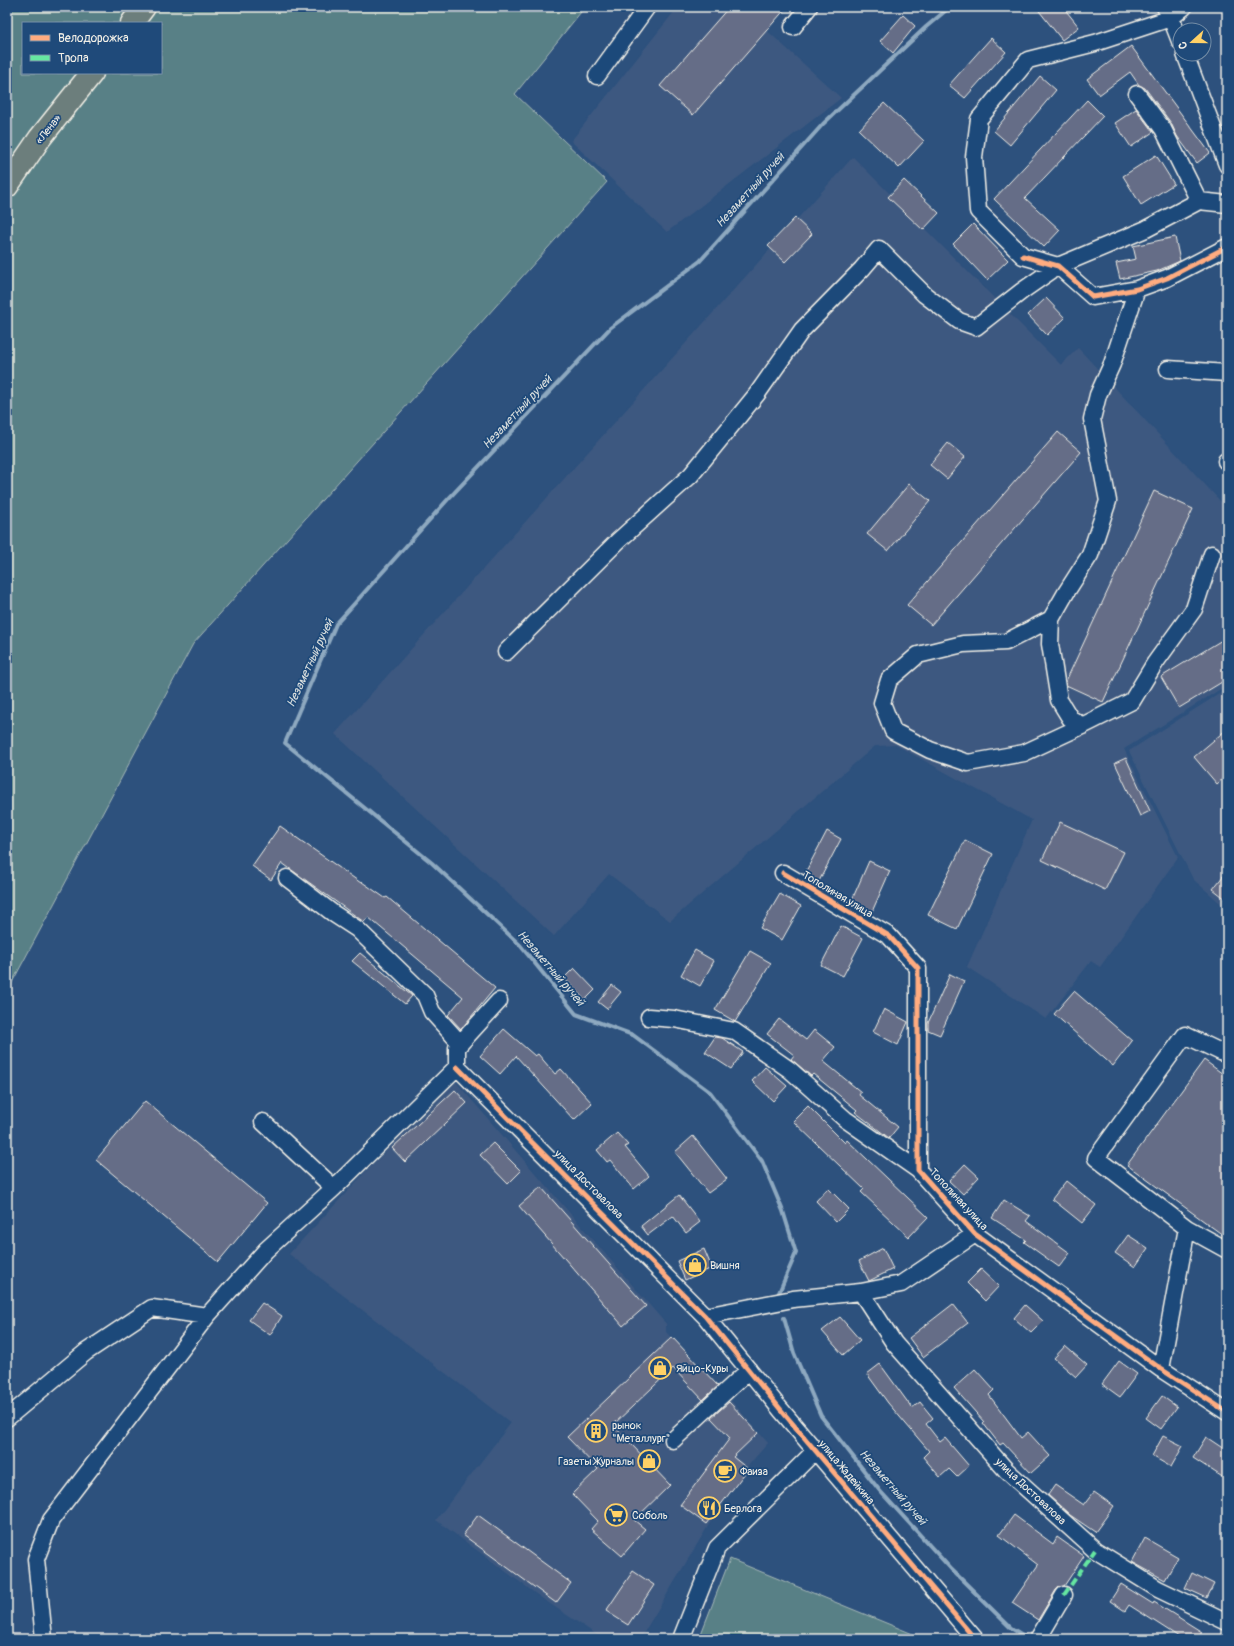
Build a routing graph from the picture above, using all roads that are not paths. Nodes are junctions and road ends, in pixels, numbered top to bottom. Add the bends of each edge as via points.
1 (144, 7) edge
2 (648, 7) edge
3 (809, 7) edge
4 (1184, 7) edge
5 (1168, 12) edge
6 (133, 22) edge
7 (1172, 22) edge
8 (793, 27) dead end
9 (1188, 62) edge
10 (91, 74) edge
11 (597, 76) dead end
12 (1137, 94) dead end
13 (1227, 165) edge
14 (7, 186) edge
15 (1199, 201) junction
16 (1227, 204) edge
17 (1227, 247) edge
18 (1058, 266) junction
19 (1137, 289) junction
20 (1168, 369) dead end
21 (1227, 373) edge
22 (1212, 554) dead end
23 (1051, 618) junction
24 (506, 652) dead end
25 (1082, 726) junction
26 (783, 873) dead end
27 (287, 878) dead end
28 (499, 1001) dead end
29 (649, 1017) dead end
30 (460, 1043) junction
31 (1227, 1055) edge
32 (457, 1067) junction
33 (264, 1122) dead end
34 (918, 1170) junction
35 (334, 1188) junction
36 (1187, 1228) junction
37 (976, 1234) junction
38 (1227, 1250) edge
39 (861, 1292) junction
40 (207, 1316) junction
41 (705, 1316) junction
42 (1161, 1369) junction
43 (749, 1370) junction
44 (1227, 1412) edge
45 (7, 1418) edge
46 (673, 1440) dead end
47 (815, 1451) junction
48 (1064, 1595) dead end
49 (1227, 1622) edge
50 (44, 1639) edge
51 (681, 1639) edge
52 (975, 1639) edge
53 (1038, 1639) edge

1 - 6 highway
2 - 11 street
3 - 8 street
4 - 5 street
5 - 7 street
5 - 18 street via 1095,43 1028,60 979,119 974,157 978,211 1023,256
9 - 13 street
10 - 14 highway, «Лена» via 40,138
12 - 15 street via 1163,129
15 - 16 street
15 - 18 street via 1146,229
17 - 19 street via 1167,278
18 - 19 street via 1093,297
18 - 24 street via 976,327 959,321 925,295 879,249 802,330 757,394 691,475 618,541
19 - 23 street via 1112,364 1098,395 1092,419 1108,501 1090,555
20 - 21 street
22 - 25 street via 1194,609 1155,663 1132,701
23 - 25 street via 1050,644 1059,700 1070,718
23 - 25 street via 1006,642 963,644 918,655 889,680 882,703 893,731 930,750 968,763 1024,753
26 - 34 street, Тополиная улица via 889,936 918,968
27 - 30 street via 357,929 425,995 432,1012
28 - 30 street
29 - 34 street, Тополиная улица via 674,1019 734,1031 790,1070 845,1119
30 - 32 street via 457,1047
31 - 36 street via 1185,1035 1096,1158
32 - 35 street
32 - 41 street, улица Достовалова
33 - 35 street
34 - 37 street, Тополиная улица
35 - 40 street via 266,1250
36 - 38 street
36 - 42 street
37 - 39 street via 900,1284
37 - 42 street, Тополиная улица
39 - 41 street via 793,1299
39 - 49 street, улица Достовалова via 894,1343 1006,1470 1095,1550 1158,1589
40 - 45 street via 152,1308 86,1352
40 - 50 street via 50,1520 36,1559
41 - 43 street, улица Жадейкина
42 - 44 street, Тополиная улица
43 - 46 street
43 - 47 street, улица Жадейкина
47 - 51 street via 717,1548
47 - 52 street, улица Жадейкина
48 - 53 street

